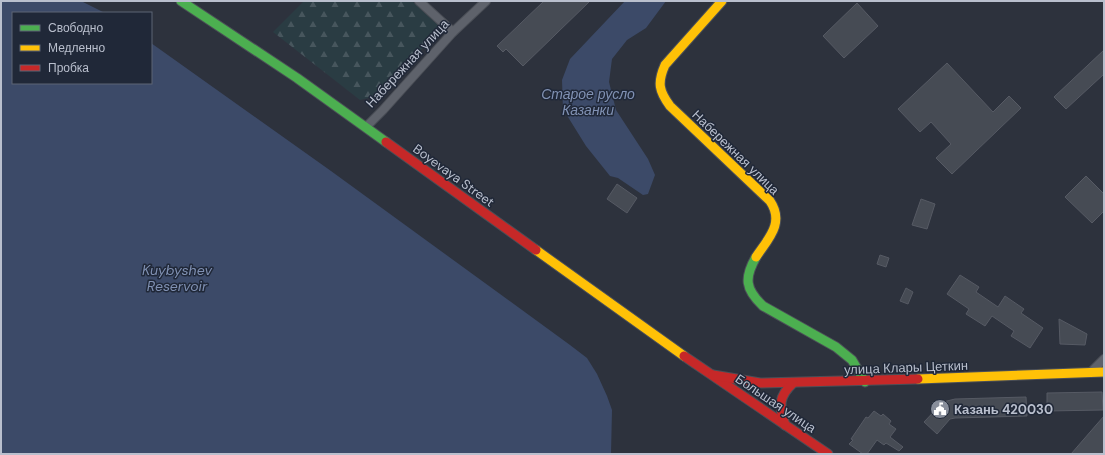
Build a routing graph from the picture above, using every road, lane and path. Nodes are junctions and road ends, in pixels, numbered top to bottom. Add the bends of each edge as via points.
1 (182, 1) edge
2 (419, 1) edge
3 (486, 1) edge
4 (722, 1) edge
5 (453, 32) junction
6 (366, 127) junction
7 (1104, 359) edge
8 (1091, 372) junction
9 (1104, 372) edge
10 (709, 374) junction
11 (865, 382) junction
12 (793, 383) junction
13 (785, 425) junction
14 (828, 454) edge

1 - 6 main road, Boyevaya Street
2 - 5 street
3 - 5 street, Набережная улица
4 - 11 main road, Набережная улица via 665,65 660,74 659,86 662,95 670,106 770,201 776,211 772,234 750,266 747,277 749,289 754,297 763,306 836,347 852,360
5 - 6 street, Набережная улица
6 - 10 main road, Boyevaya Street
7 - 8 street
8 - 9 main road, улица Клары Цеткин
8 - 11 main road, улица Клары Цеткин
10 - 12 main road, улица Клары Цеткин via 760,383
10 - 13 main road, Большая улица
11 - 12 main road, улица Клары Цеткин
12 - 13 main road via 781,398 780,409
13 - 14 main road, Большая улица

